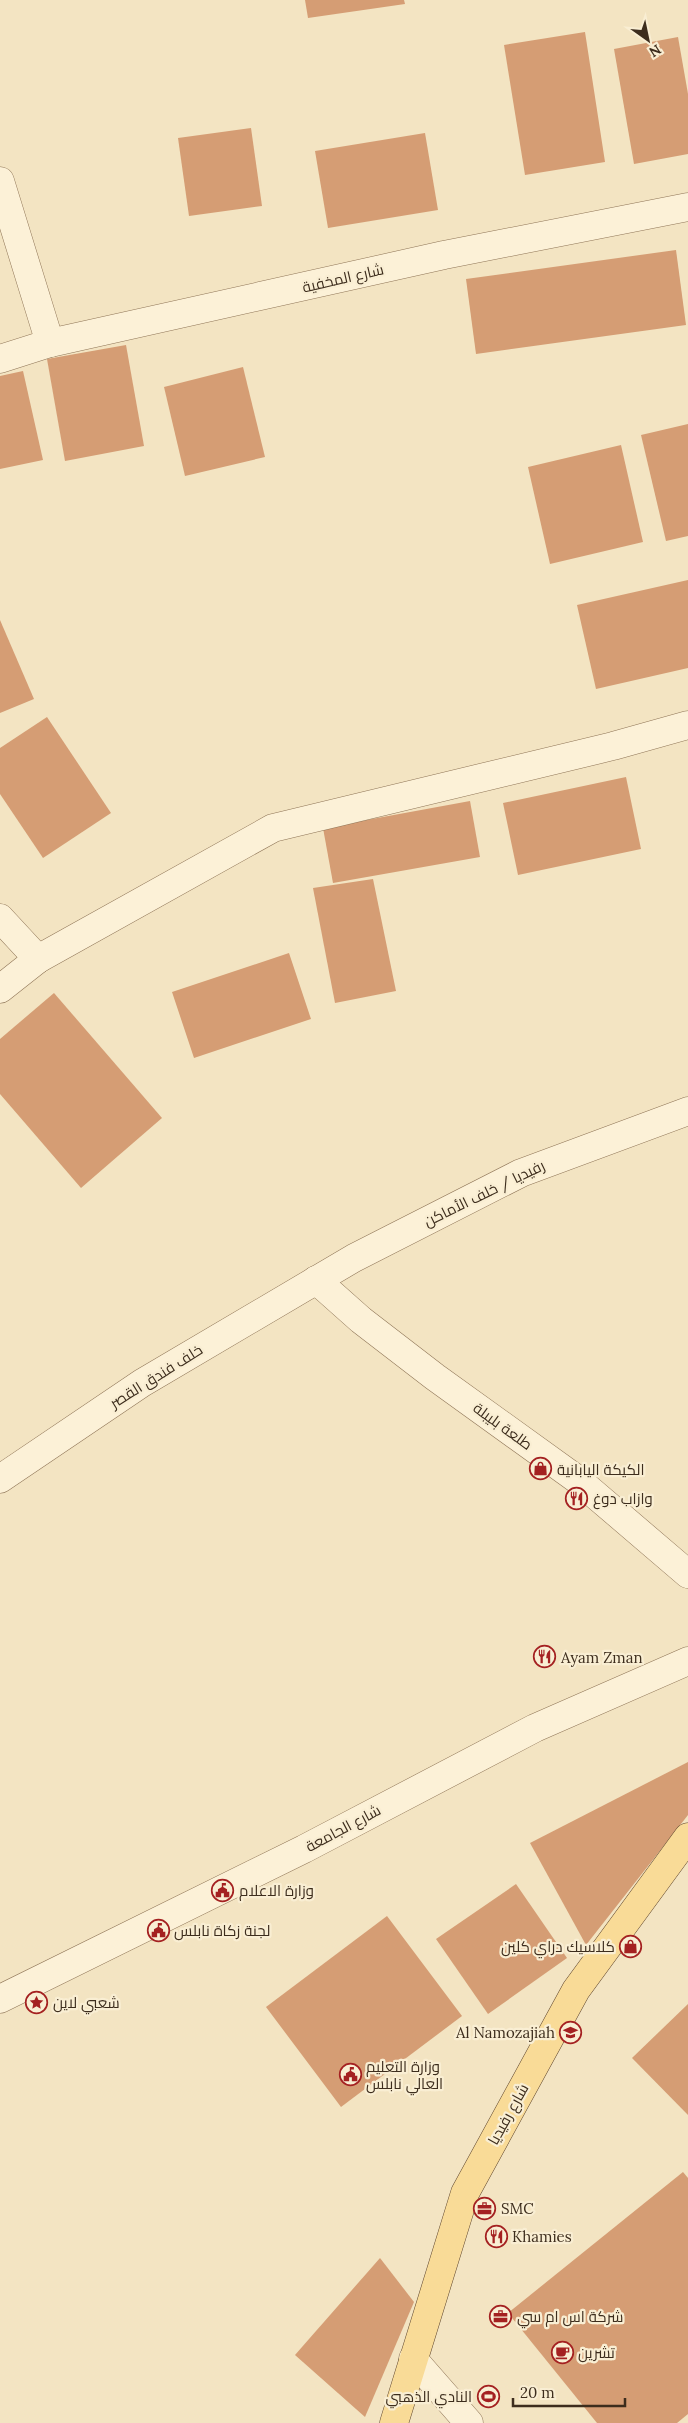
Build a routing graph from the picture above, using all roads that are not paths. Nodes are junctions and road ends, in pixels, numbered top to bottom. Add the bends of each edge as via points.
1 (0, 181) edge
2 (688, 207) edge
3 (50, 343) junction
4 (0, 359) edge
5 (688, 725) edge
6 (0, 918) edge
7 (38, 958) junction
8 (0, 989) edge
9 (688, 1111) edge
10 (316, 1280) junction
11 (0, 1479) edge
12 (688, 1574) edge
13 (688, 1662) edge
14 (688, 1837) edge
15 (0, 1998) edge
16 (413, 2359) junction
17 (394, 2423) edge
18 (469, 2423) edge

1 - 3 street
2 - 3 street, شارع المخفية via 444,255
3 - 4 street, شارع المخفية
5 - 7 street via 273,828
6 - 7 street
7 - 8 street
9 - 10 street, رفيديا / خلف الأماكن via 521,1173
10 - 11 street, خلف فندق القصر via 142,1383
10 - 12 street, طلعة بليبلة via 434,1377 578,1480
13 - 15 street, شارع الجامعة via 535,1728 304,1849
14 - 16 main road, شارع رفيديا via 576,1990 465,2193
16 - 17 main road, شارع رفيديا
16 - 18 street

